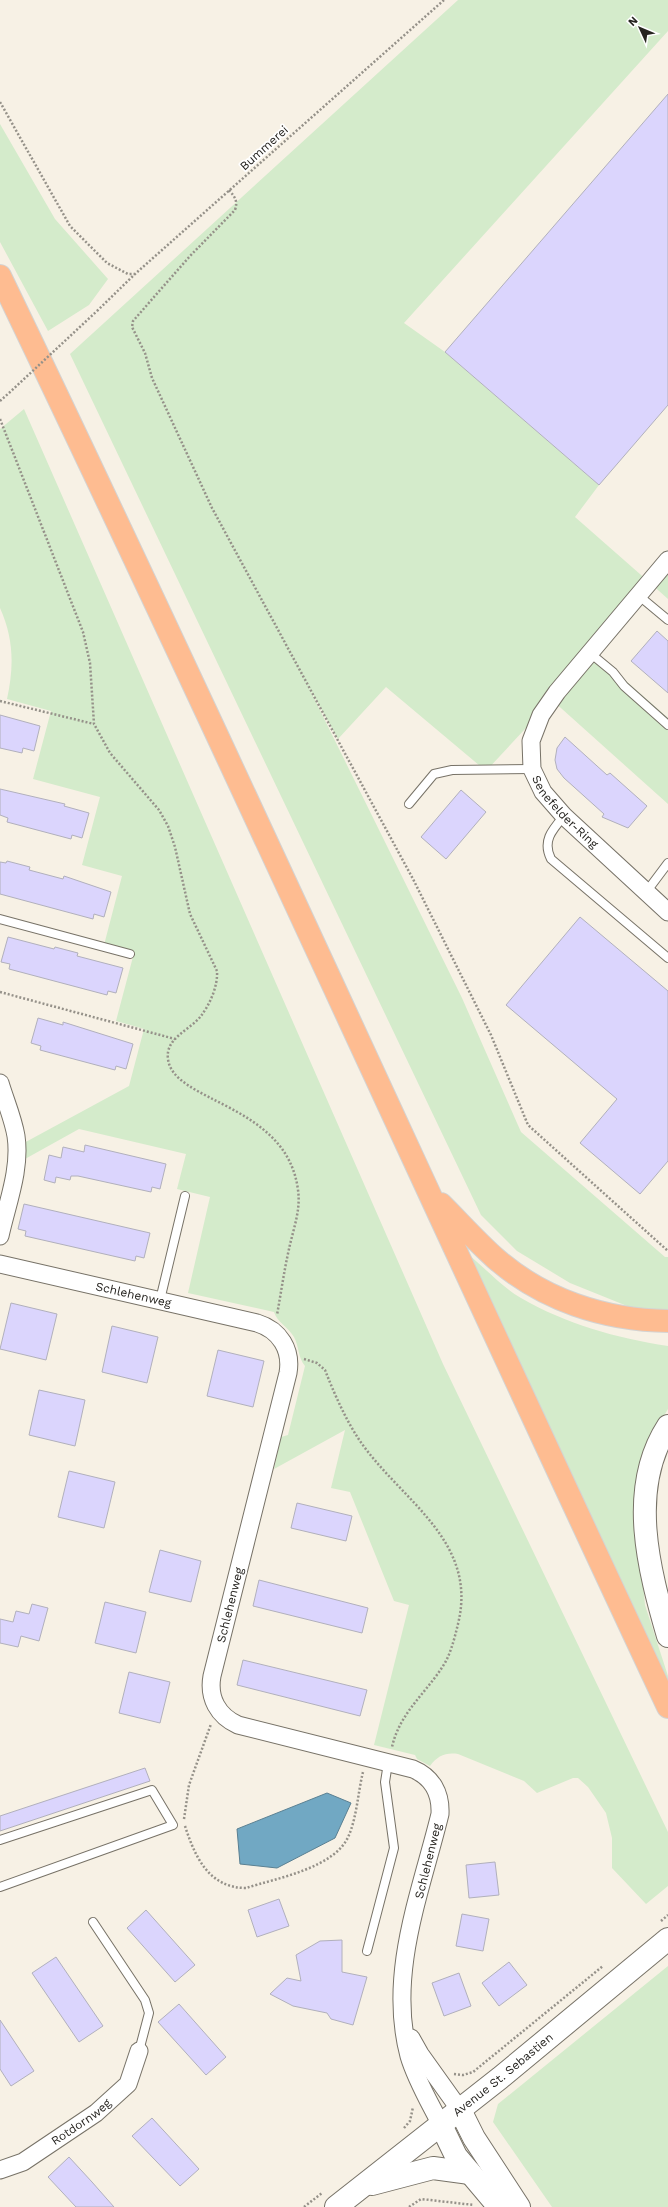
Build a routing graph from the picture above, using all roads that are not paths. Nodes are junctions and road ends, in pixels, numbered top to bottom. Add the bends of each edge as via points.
1 (0, 276) edge
2 (668, 560) edge
3 (638, 595) junction
4 (668, 620) edge
5 (590, 653) junction
6 (668, 725) edge
7 (532, 769) junction
8 (409, 804) dead end
9 (564, 816) junction
10 (668, 863) edge
11 (647, 891) junction
12 (668, 912) edge
13 (0, 919) edge
14 (130, 954) dead end
15 (668, 958) edge
16 (0, 1083) edge
17 (430, 1194) junction
18 (185, 1196) dead end
19 (0, 1236) edge
20 (0, 1264) edge
21 (160, 1300) junction
22 (668, 1321) edge
23 (668, 1426) edge
24 (668, 1636) edge
25 (668, 1707) edge
26 (388, 1763) junction
27 (0, 1840) edge
28 (0, 1887) edge
29 (93, 1922) dead end
30 (662, 1932) edge
31 (367, 1951) dead end
32 (403, 2007) junction
33 (140, 2051) joint
34 (460, 2110) junction
35 (441, 2125) junction
36 (0, 2170) edge
37 (470, 2173) junction
38 (364, 2186) junction
39 (331, 2198) edge
40 (499, 2207) edge
41 (519, 2207) edge

1 - 17 highway via 273,853
2 - 3 street, Senefelder-Ring
3 - 4 lane
3 - 5 street, Senefelder-Ring
5 - 6 lane
5 - 7 street, Senefelder-Ring via 541,715 531,741
7 - 8 lane via 452,770 434,774
7 - 9 street, Senefelder-Ring via 543,792
9 - 11 street, Senefelder-Ring
9 - 15 lane via 548,839 546,850 551,859
10 - 11 lane
11 - 12 street, Senefelder-Ring
13 - 14 lane
16 - 19 street via 14,1130 17,1151 15,1172
17 - 22 highway via 494,1258 535,1287 574,1306 593,1311 625,1318
17 - 25 highway
18 - 21 lane
20 - 21 street, Schlehenweg
21 - 26 street, Schlehenweg via 257,1323 274,1331 283,1341 288,1354 288,1373 212,1676 211,1693 218,1709 226,1719 238,1725
23 - 24 main road via 652,1465 646,1493 645,1524 649,1562
26 - 31 lane via 385,1782 394,1848
26 - 32 street, Schlehenweg via 413,1769 424,1775 435,1788 440,1805 440,1814 403,1962
27 - 28 lane via 152,1790 173,1825
29 - 33 lane via 145,2000 149,2013
30 - 34 main road, Avenue St. Sebastien
32 - 34 street, Schlehenweg via 406,2024 414,2043
32 - 35 street, Schlehenweg via 409,2056
33 - 36 street, Rotdornweg via 128,2084 96,2113 23,2162
34 - 35 main road, Avenue St. Sebastien
34 - 41 main road via 474,2138
35 - 37 main road via 456,2156
35 - 38 main road, Avenue St. Sebastien
37 - 38 main road via 433,2168
37 - 40 main road
38 - 39 main road, Avenue St. Sebastien

